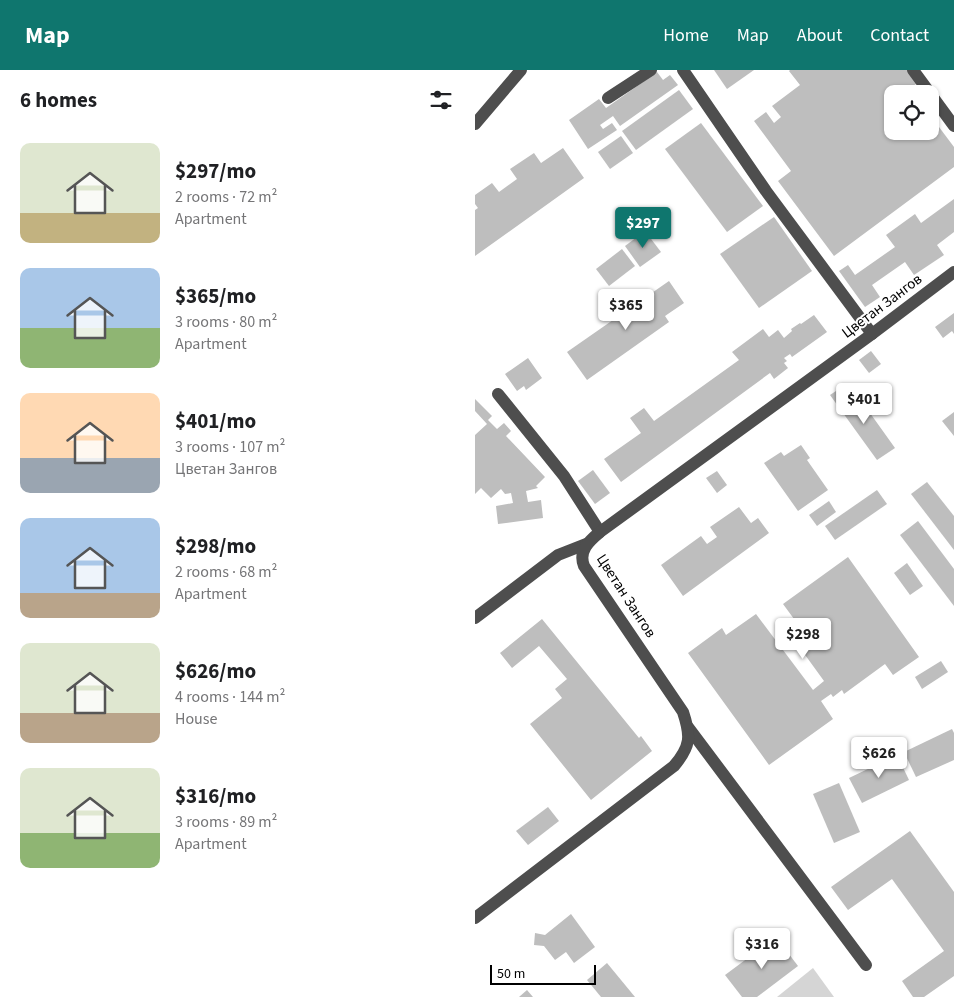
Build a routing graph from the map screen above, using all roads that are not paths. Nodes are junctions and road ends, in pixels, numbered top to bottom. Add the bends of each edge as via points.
1 (521, 70) edge
2 (651, 70) edge
3 (683, 70) edge
4 (913, 70) edge
5 (608, 98) dead end
6 (475, 124) edge
7 (954, 126) edge
8 (954, 272) edge
9 (872, 334) junction
10 (498, 394) dead end
11 (600, 532) junction
12 (586, 544) junction
13 (475, 618) edge
14 (688, 727) junction
15 (475, 918) edge
16 (866, 965) dead end

1 - 6 street
2 - 5 street
3 - 9 street
4 - 7 street
8 - 9 street, Цветан Зангов
9 - 11 street, Цветан Зангов
10 - 11 street via 564,476
11 - 12 street, Цветан Зангов
12 - 13 street via 559,555
12 - 14 street, Цветан Зангов via 582,556 584,566 683,712
14 - 15 street via 689,741 683,756 674,766
14 - 16 street, Цветан Зангов

